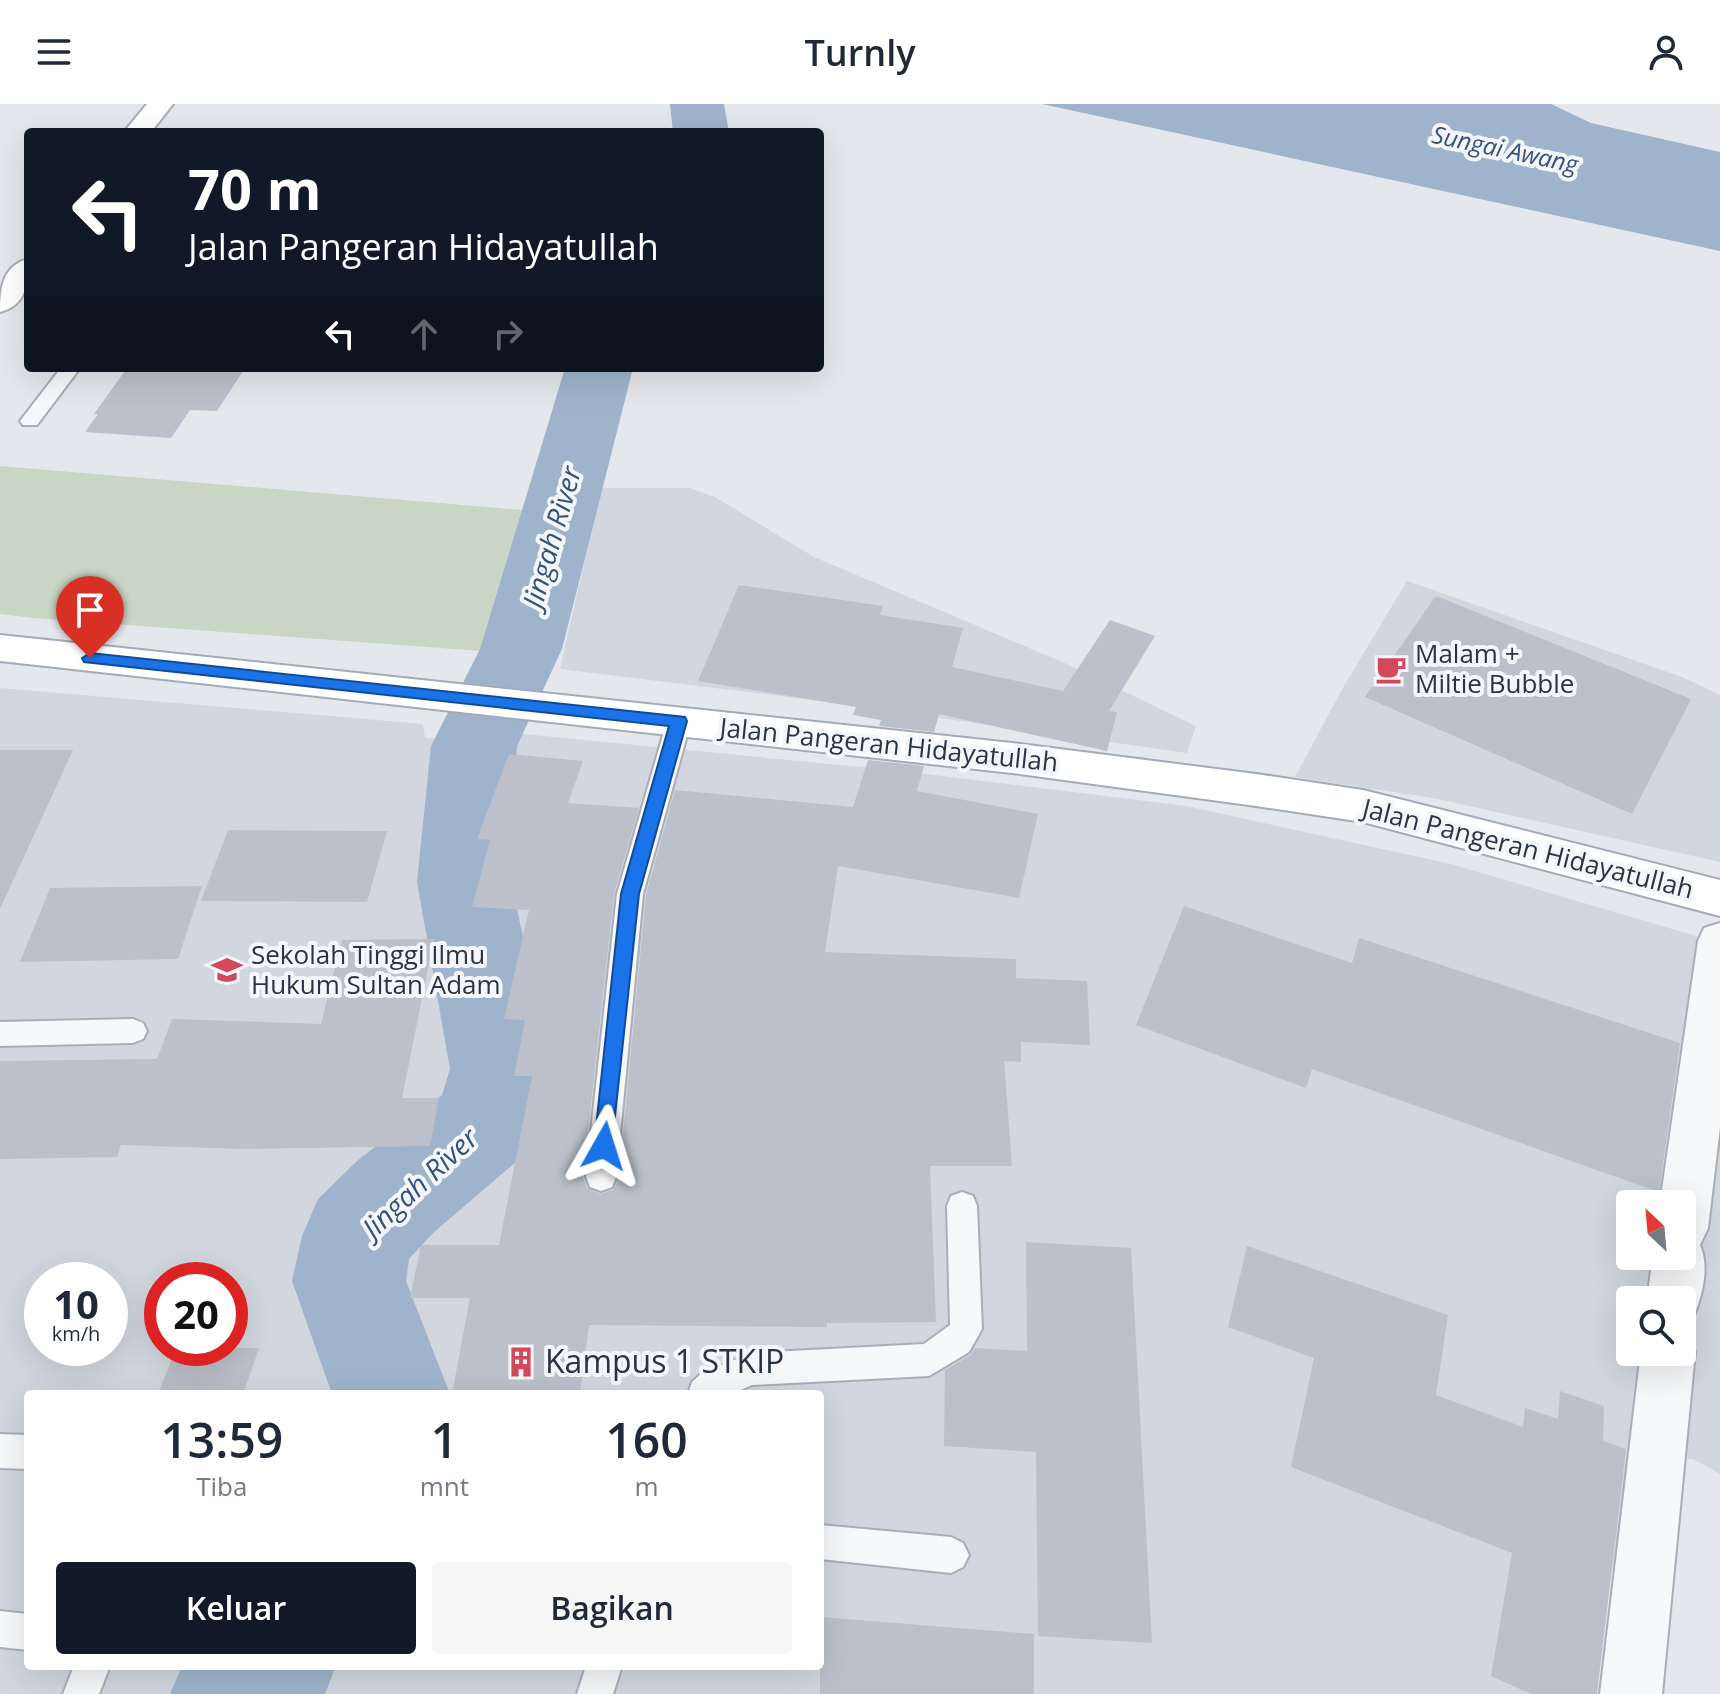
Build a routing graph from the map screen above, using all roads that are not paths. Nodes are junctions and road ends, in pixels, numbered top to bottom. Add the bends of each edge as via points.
1 (160, 104) edge
2 (140, 128) edge
3 (24, 273) edge
4 (0, 303) edge
5 (68, 372) edge
6 (30, 421) dead end
7 (0, 648) edge
8 (679, 721) junction
9 (1720, 898) edge
10 (1720, 941) edge
11 (133, 1031) dead end
12 (0, 1034) edge
13 (601, 1177) dead end
14 (1687, 1190) edge
15 (962, 1206) dead end
16 (1666, 1366) edge
17 (708, 1390) edge
18 (0, 1451) edge
19 (24, 1452) edge
20 (824, 1542) edge
21 (951, 1555) dead end
22 (0, 1629) edge
23 (24, 1632) edge
24 (90, 1670) edge
25 (603, 1670) edge
26 (81, 1694) edge
27 (595, 1694) edge
28 (1631, 1694) edge

1 - 2 main road
3 - 4 main road
5 - 6 lane
7 - 8 main road, Jalan Pangeran Hidayatullah
8 - 9 main road, Jalan Pangeran Hidayatullah via 1012,758 1363,806
8 - 13 lane via 630,894
10 - 14 street
11 - 12 lane
15 - 17 lane via 966,1329 958,1341 929,1360 752,1369
16 - 28 street
18 - 19 lane
20 - 21 lane
22 - 23 lane
24 - 26 lane
25 - 27 lane

